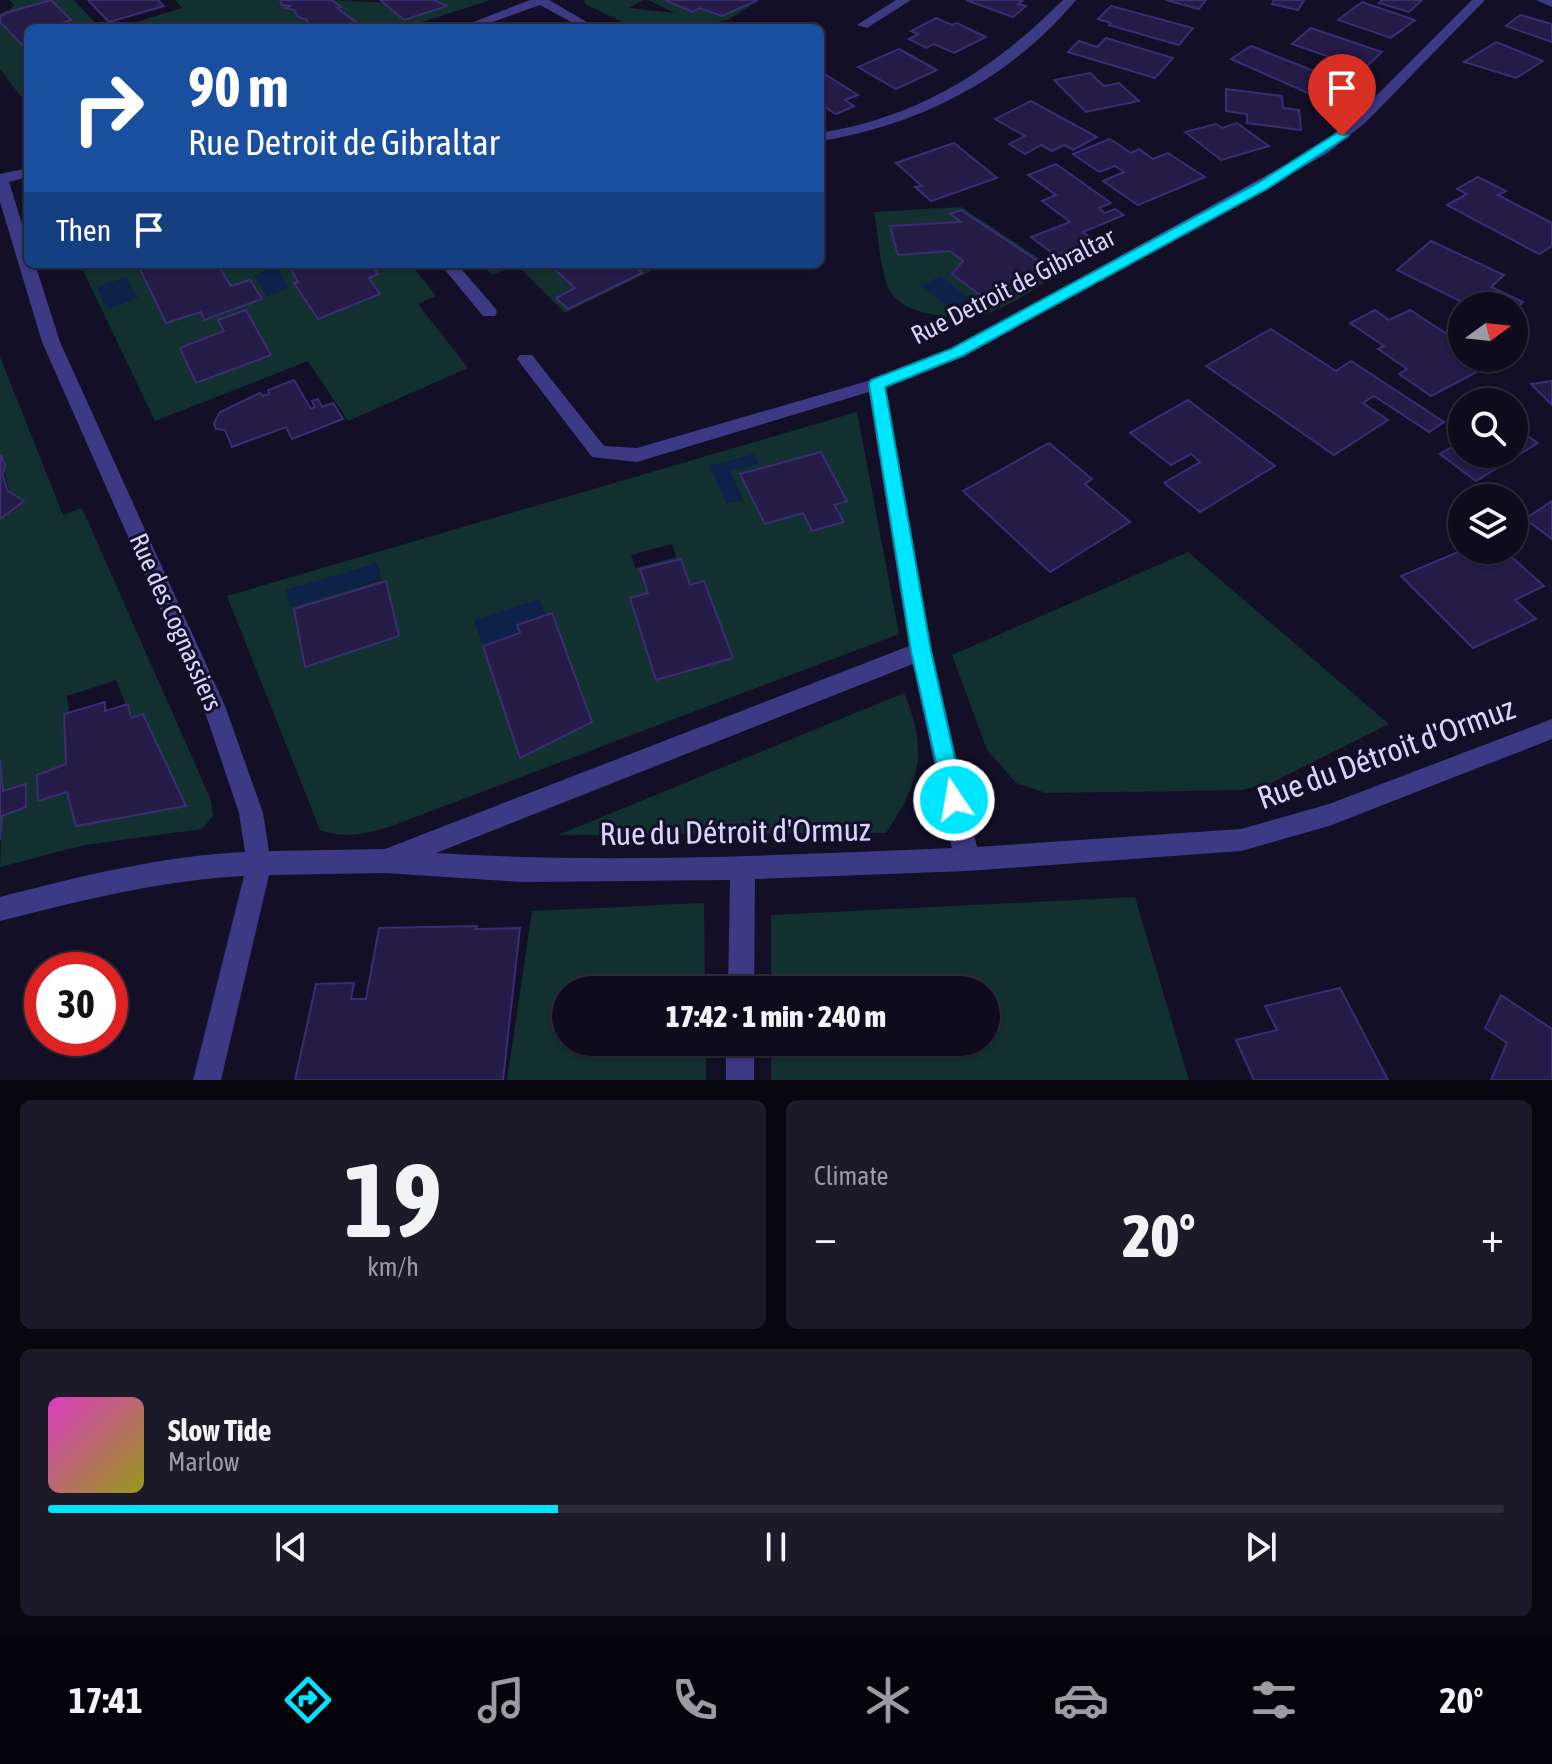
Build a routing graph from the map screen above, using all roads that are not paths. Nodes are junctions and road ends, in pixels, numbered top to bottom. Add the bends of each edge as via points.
1 (540, 0) edge
2 (905, 0) edge
3 (1070, 0) edge
4 (1479, 0) edge
5 (1542, 0) edge
6 (1552, 3) edge
7 (475, 24) edge
8 (584, 24) edge
9 (863, 25) dead end
10 (824, 136) edge
11 (24, 173) edge
12 (1, 179) edge
13 (24, 254) edge
14 (28, 268) edge
15 (451, 268) edge
16 (489, 312) dead end
17 (526, 359) dead end
18 (877, 384) junction
19 (921, 651) junction
20 (1552, 729) edge
21 (967, 859) junction
22 (385, 861) junction
23 (259, 864) junction
24 (743, 868) junction
25 (0, 909) edge
26 (741, 976) edge
27 (740, 1056) edge
28 (207, 1080) edge
29 (740, 1080) edge

1 - 7 street
1 - 8 street
2 - 9 street
3 - 10 street via 982,77 869,128
4 - 18 street, Rue Detroit de Gibraltar via 1323,150 957,353
5 - 6 street
11 - 12 street
12 - 13 street, Rue des Cognassiers
14 - 23 street, Rue des Cognassiers via 51,342 228,741 251,813
15 - 16 street
17 - 18 street, Rue Detroit de Gibraltar via 599,452 617,454 637,455
18 - 19 street
19 - 21 street
19 - 22 street
20 - 21 street, Rue du Détroit d'Ormuz via 1329,815 1241,840
21 - 24 street, Rue du Détroit d'Ormuz
22 - 23 street, Rue du Détroit d'Ormuz
22 - 24 street, Rue du Détroit d'Ormuz via 522,870
23 - 25 street, Rue du Détroit d'Ormuz via 160,872
23 - 28 street, Rue des Cognassiers
24 - 26 street
27 - 29 street

